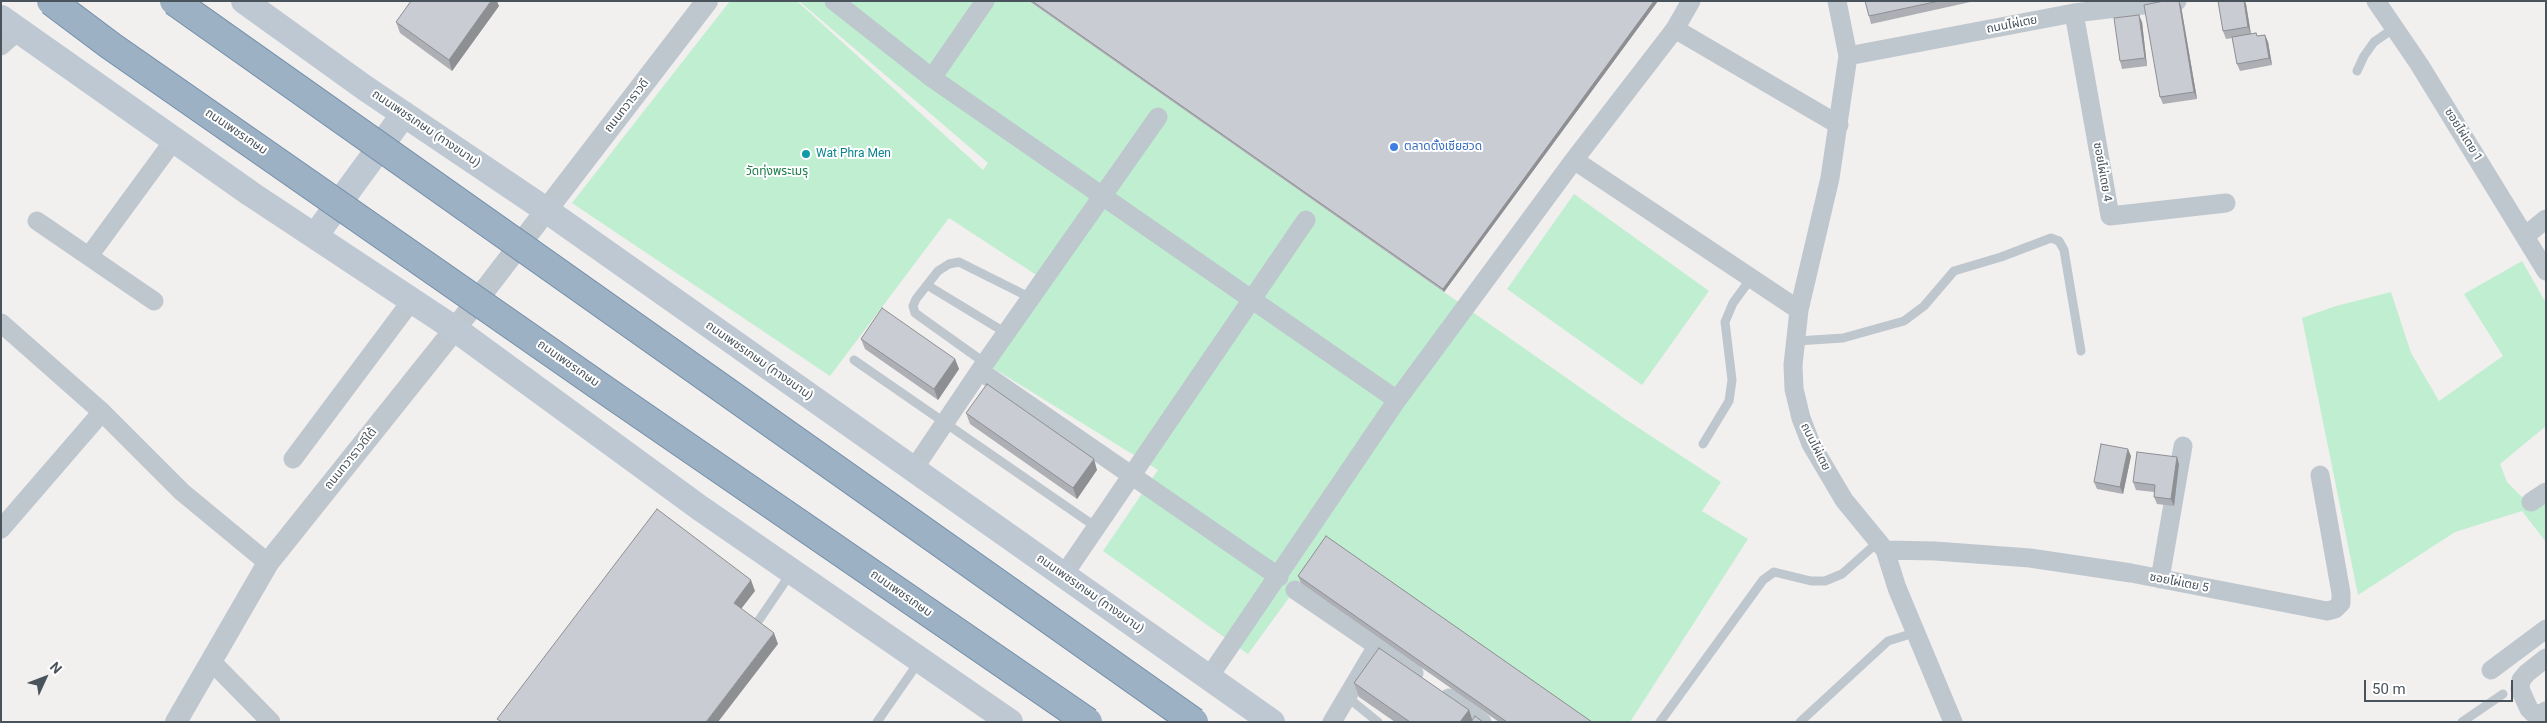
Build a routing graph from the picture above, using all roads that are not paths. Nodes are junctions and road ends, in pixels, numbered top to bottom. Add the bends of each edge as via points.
1 (51, 1) edge
2 (174, 1) edge
3 (244, 1) edge
4 (707, 1) edge
5 (834, 1) edge
6 (985, 1) edge
7 (1691, 1) edge
8 (1837, 1) edge
9 (2177, 1) edge
10 (2376, 1) edge
11 (2074, 13) junction
12 (2394, 28) junction
13 (1675, 29) junction
14 (7, 31) edge
15 (1848, 56) junction
16 (2357, 71) dead end
17 (932, 78) junction
18 (404, 114) junction
19 (1158, 117) dead end
20 (1839, 126) junction
21 (174, 140) junction
22 (1574, 160) junction
23 (1103, 196) junction
24 (2226, 203) dead end
25 (546, 210) junction
26 (2546, 219) edge
27 (1306, 220) dead end
28 (37, 221) dead end
29 (315, 236) junction
30 (2525, 236) junction
31 (89, 256) junction
32 (2546, 271) edge
33 (1752, 276) junction
34 (927, 285) junction
35 (1031, 298) junction
36 (412, 300) junction
37 (1251, 300) junction
38 (154, 301) dead end
39 (1799, 310) junction
40 (1, 323) edge
41 (455, 329) junction
42 (1006, 333) junction
43 (1797, 341) junction
44 (2081, 351) dead end
45 (854, 360) dead end
46 (982, 367) junction
47 (1397, 400) junction
48 (102, 412) junction
49 (944, 424) junction
50 (1703, 444) dead end
51 (2183, 446) dead end
52 (293, 460) dead end
53 (913, 470) junction
54 (2320, 475) dead end
55 (1132, 476) junction
56 (1096, 527) junction
57 (1, 528) edge
58 (1881, 546) junction
59 (268, 563) junction
60 (792, 571) junction
61 (1063, 576) junction
62 (1279, 577) junction
63 (2160, 579) junction
64 (1295, 590) dead end
65 (759, 620) edge
66 (2546, 629) edge
67 (1917, 632) junction
68 (1377, 646) junction
69 (2546, 658) edge
70 (920, 660) junction
71 (212, 662) junction
72 (2491, 670) dead end
73 (1209, 677) junction
74 (2503, 694) dead end
75 (1346, 696) junction
76 (2546, 711) edge
77 (176, 722) edge
78 (271, 722) edge
79 (877, 722) edge
80 (1010, 722) edge
81 (1088, 722) edge
82 (1194, 722) edge
83 (1272, 722) edge
84 (1332, 722) edge
85 (1378, 722) edge
86 (1482, 722) edge
87 (1660, 722) edge
88 (1800, 722) edge
89 (1953, 722) edge
90 (2462, 722) edge

1 - 81 highway, ถนนเพชรเกษม, bridge via 615,397
2 - 82 highway, bridge
3 - 18 main road, ถนนเพชรเกษม (ทางขนาน)
4 - 25 street, ถนนทวาราวดี
5 - 17 street
6 - 17 street
7 - 13 street
8 - 15 street, ถนนไผ่เตย
9 - 11 street, ถนนไผ่เตย
10 - 12 street, ซอยไผ่เตย 1
11 - 15 street, ถนนไผ่เตย
11 - 24 street, ซอยไผ่เตย 4 via 2110,216
12 - 16 lane via 2374,42
12 - 30 street, ซอยไผ่เตย 1
13 - 20 street
13 - 22 street
14 - 21 main road
15 - 20 street, ถนนไผ่เตย
17 - 23 street
18 - 25 main road, ถนนเพชรเกษม (ทางขนาน)
18 - 29 main road
19 - 23 street
20 - 39 street, ถนนไผ่เตย
21 - 29 main road
21 - 31 street
22 - 33 street
22 - 47 street
23 - 35 street
23 - 37 street
25 - 41 street, ถนนทวาราวดีใต้
25 - 53 main road, ถนนเพชรเกษม (ทางขนาน)
26 - 30 street
27 - 37 street
28 - 31 street
29 - 36 main road
30 - 32 street, ซอยไผ่เตย 1
31 - 38 street
33 - 39 street
33 - 50 lane via 1733,303 1725,322 1732,380 1729,401
34 - 35 lane via 938,271 959,262
34 - 42 lane
34 - 46 lane via 913,306 916,312
35 - 42 street
36 - 41 main road
36 - 52 street
37 - 47 street
37 - 55 street
39 - 43 street, ถนนไผ่เตย
40 - 48 street
41 - 59 street, ถนนทวาราวดีใต้
41 - 60 main road
42 - 46 street
43 - 44 lane via 1843,338 1904,321 1924,306 1954,271 2051,238 2059,241 2064,250
43 - 58 street, ถนนไผ่เตย via 1793,365 1794,390 1801,418 1844,500
45 - 49 lane
46 - 49 street
46 - 55 street
47 - 62 street
48 - 57 street
48 - 59 street via 182,492
49 - 53 street
49 - 56 lane
51 - 63 street
53 - 61 main road, ถนนเพชรเกษม (ทางขนาน)
54 - 63 street, ซอยไผ่เตย 5 via 2341,593 2341,603 2334,609 2327,611
55 - 56 street
55 - 62 street
56 - 61 street
58 - 63 street, ซอยไผ่เตย 5 via 2030,558
58 - 67 street, ถนนไผ่เตย
58 - 87 lane via 1842,574 1825,581 1774,572 1763,580
59 - 71 street, ถนนทวาราวดีใต้
60 - 65 lane
60 - 70 main road
61 - 73 main road, ถนนเพชรเกษม (ทางขนาน)
62 - 73 street
64 - 68 street
66 - 72 street
67 - 88 lane via 1888,641
67 - 89 street, ถนนไผ่เตย
68 - 75 street
68 - 86 street
69 - 76 street via 2527,674 2520,688 2533,713
70 - 79 lane
70 - 80 main road
71 - 77 street, ถนนทวาราวดีใต้
71 - 78 street
73 - 83 main road, ถนนเพชรเกษม (ทางขนาน)
74 - 90 lane
75 - 84 street
75 - 85 lane

